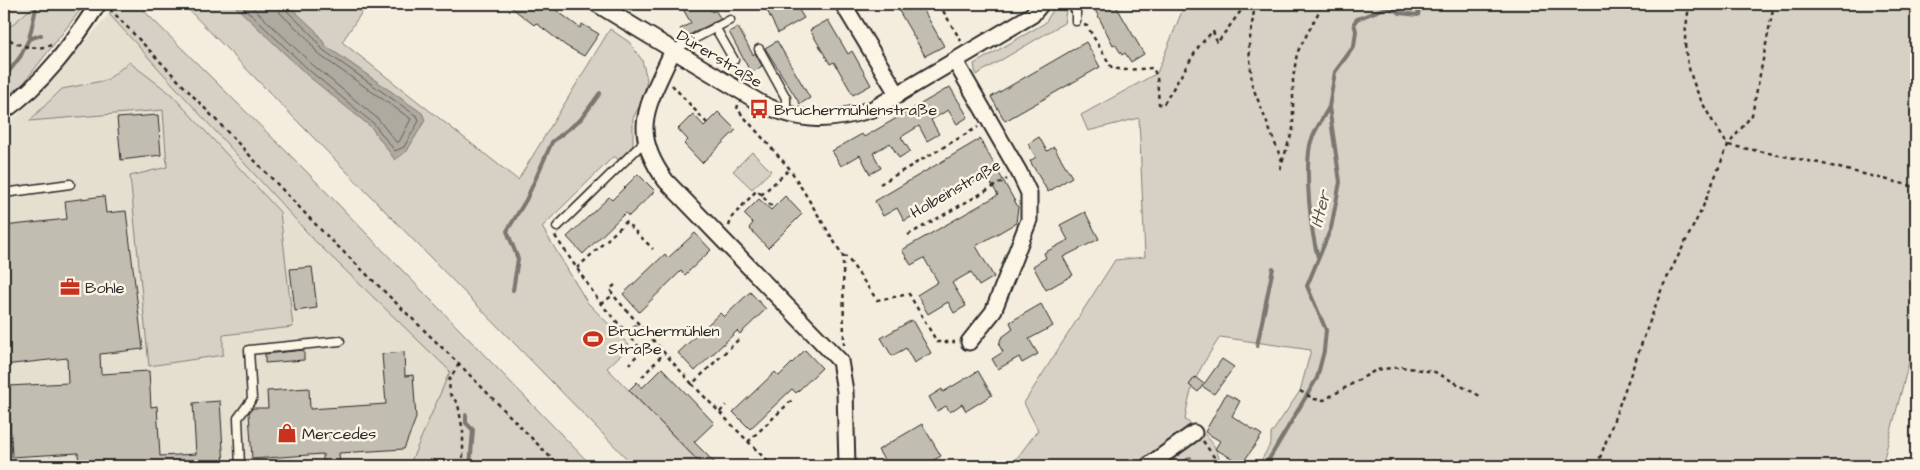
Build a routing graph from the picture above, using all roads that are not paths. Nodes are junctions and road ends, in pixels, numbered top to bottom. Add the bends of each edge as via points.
1 (98, 4) edge
2 (598, 4) edge
3 (843, 4) edge
4 (1041, 4) edge
5 (1071, 4) edge
6 (730, 20) dead end
7 (1076, 21) road end
8 (715, 27) junction
9 (759, 49) dead end
10 (673, 50) junction
11 (734, 60) dead end
12 (955, 61) junction
13 (898, 95) junction
14 (4, 111) edge
15 (786, 115) junction
16 (645, 141) junction
17 (70, 184) dead end
18 (4, 193) edge
19 (557, 227) road end
20 (340, 341) dead end
21 (969, 342) road end
22 (1194, 433) road end
23 (240, 466) edge
24 (847, 466) edge
25 (1148, 466) edge

1 - 14 street via 52,67
2 - 10 street, Dürerstraße
3 - 13 street
4 - 12 street, Dürerstraße via 1032,15
5 - 7 lane via 1076,11
6 - 8 lane
8 - 10 lane
8 - 11 lane
9 - 15 lane via 786,98
10 - 15 street, Dürerstraße
10 - 16 street via 646,110
12 - 13 street, Dürerstraße
12 - 21 street, Holbeinstraße via 1029,193 1029,220 993,312
13 - 15 street, Dürerstraße via 873,109 845,117 818,120
16 - 19 lane
16 - 24 street via 655,166 666,181 840,361 845,391
17 - 18 lane
20 - 23 lane via 249,350 252,399 238,418
22 - 25 street

